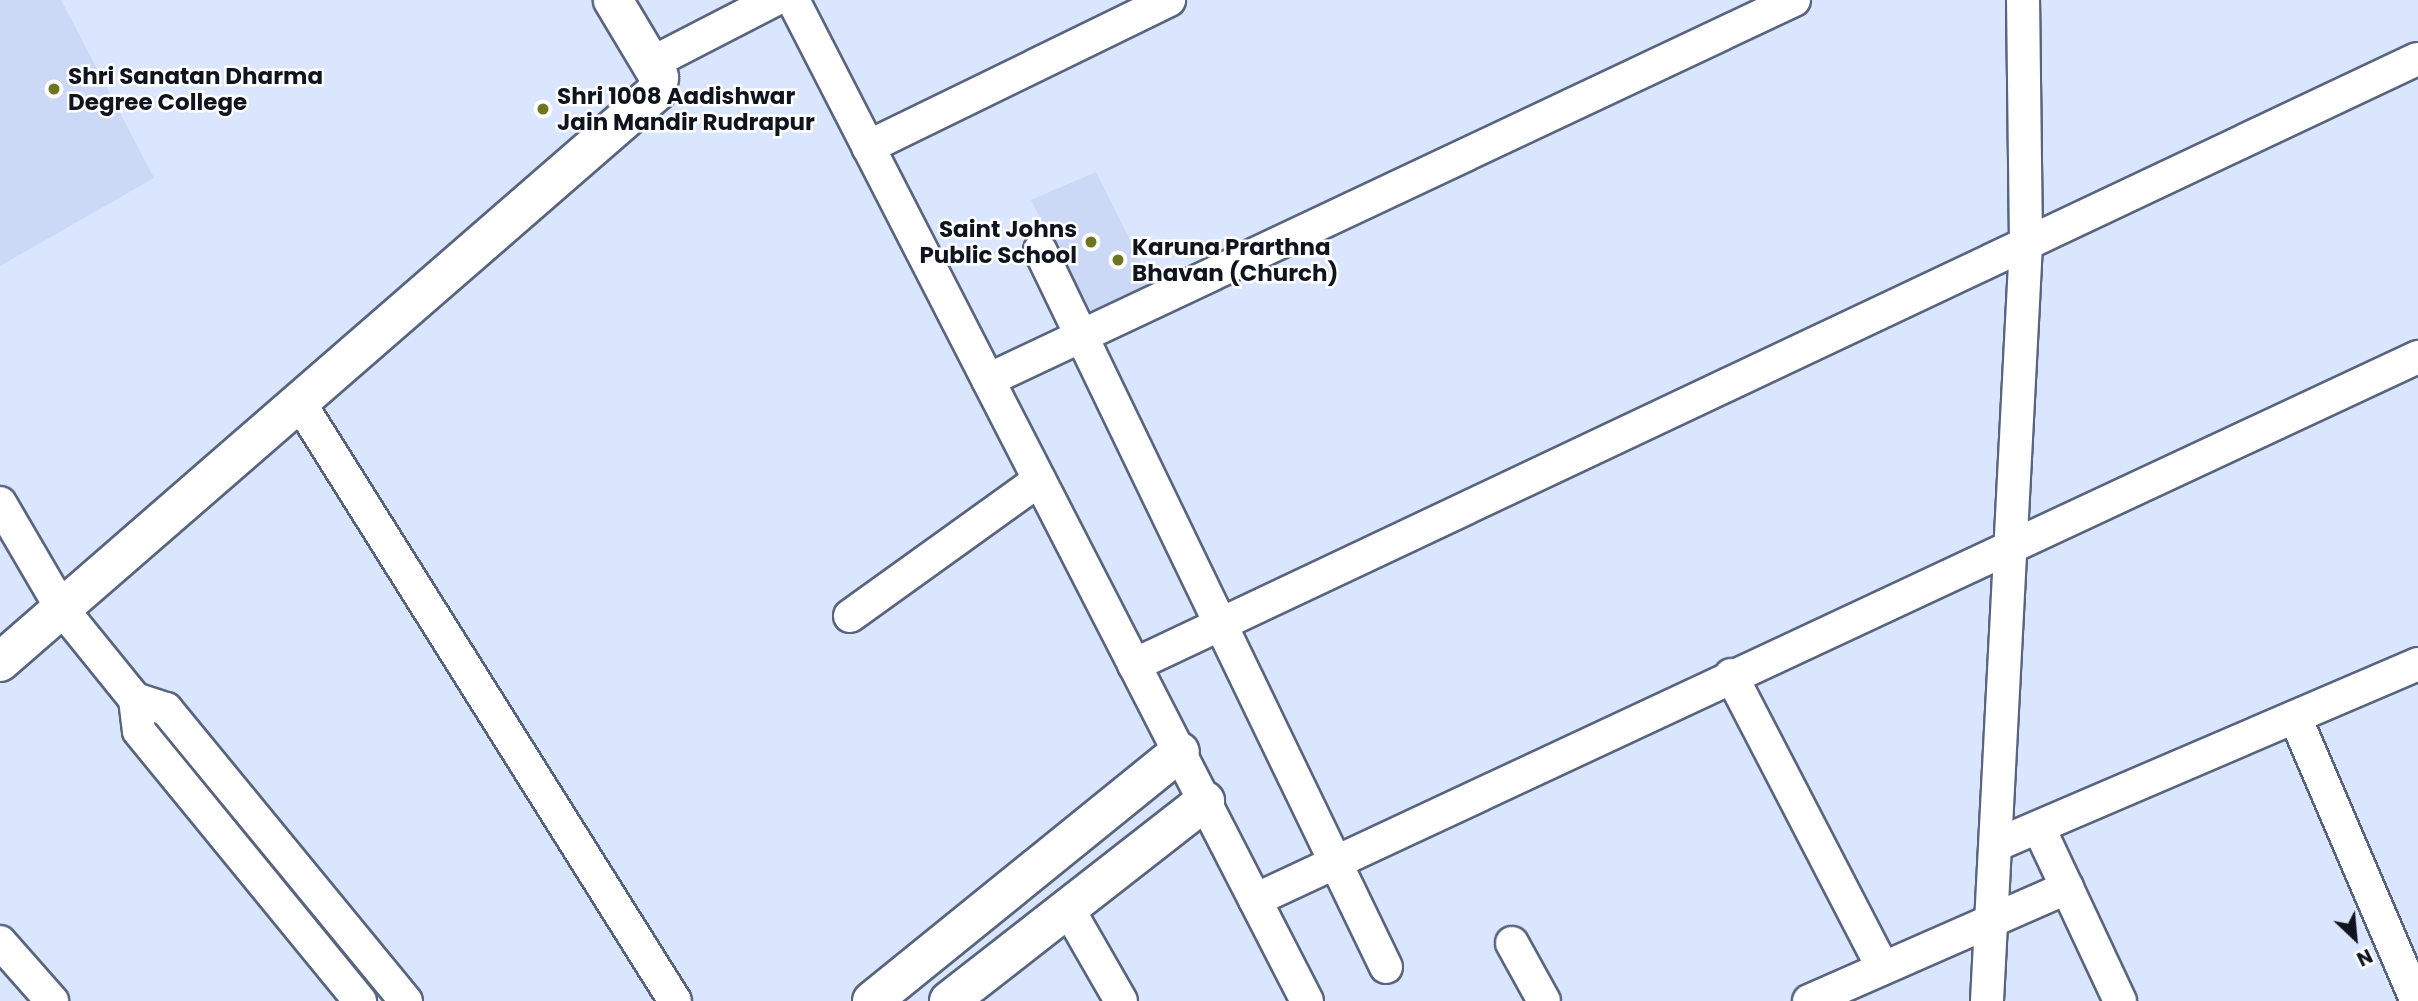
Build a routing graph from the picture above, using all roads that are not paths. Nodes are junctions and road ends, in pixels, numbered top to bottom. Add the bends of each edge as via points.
1 (613, 0) edge
2 (774, 0) edge
3 (793, 0) edge
4 (1169, 0) edge
5 (1794, 0) edge
6 (2023, 0) edge
7 (2417, 59) edge
8 (652, 63) junction
9 (868, 146) junction
10 (2026, 243) junction
11 (1040, 250) dead end
12 (1082, 336) junction
13 (2418, 357) edge
14 (988, 380) junction
15 (299, 402) junction
16 (1039, 480) junction
17 (0, 503) edge
18 (2012, 543) junction
19 (62, 609) junction
20 (850, 616) dead end
21 (1218, 625) junction
22 (0, 662) edge
23 (2418, 664) edge
24 (1134, 665) junction
25 (1731, 675) junction
26 (135, 699) junction
27 (2295, 717) junction
28 (1180, 752) junction
29 (1205, 802) junction
30 (2039, 828) junction
31 (1998, 844) junction
32 (1041, 863) junction
33 (1331, 864) junction
34 (2067, 888) junction
35 (1255, 900) junction
36 (1067, 907) junction
37 (1994, 917) junction
38 (0, 942) edge
39 (1512, 943) dead end
40 (1386, 967) dead end
41 (1882, 968) junction
42 (881, 998) edge
43 (52, 1001) edge
44 (360, 1001) edge
45 (406, 1001) edge
46 (675, 1001) edge
47 (949, 1001) edge
48 (1121, 1001) edge
49 (1307, 1001) edge
50 (1544, 1001) edge
51 (1809, 1001) edge
52 (1987, 1001) edge
53 (2120, 1001) edge
54 (2417, 1001) edge

1 - 8 street
2 - 8 street
3 - 9 street
4 - 9 street
5 - 12 street
6 - 10 street
7 - 10 street
8 - 15 street via 659,77 657,91
9 - 14 street
10 - 18 street
10 - 21 street
11 - 12 street
12 - 14 street
12 - 21 street
13 - 18 street
14 - 16 street
15 - 19 street
15 - 46 street
16 - 20 street
16 - 24 street
17 - 19 street
18 - 25 street
18 - 31 street
19 - 22 street
19 - 26 street
21 - 24 street
21 - 33 street
23 - 27 street
24 - 28 street
25 - 33 street
25 - 41 street
26 - 44 street via 139,731
26 - 45 street via 166,709
27 - 30 street
27 - 54 street
28 - 29 street
28 - 32 street
29 - 35 street
29 - 36 street
30 - 31 street
30 - 34 street
31 - 37 street
32 - 36 street
32 - 42 street
33 - 35 street
33 - 40 street
34 - 37 street
34 - 53 street
35 - 49 street
36 - 47 street
36 - 48 street
37 - 41 street
37 - 52 street
38 - 43 street
39 - 50 street
41 - 51 street

